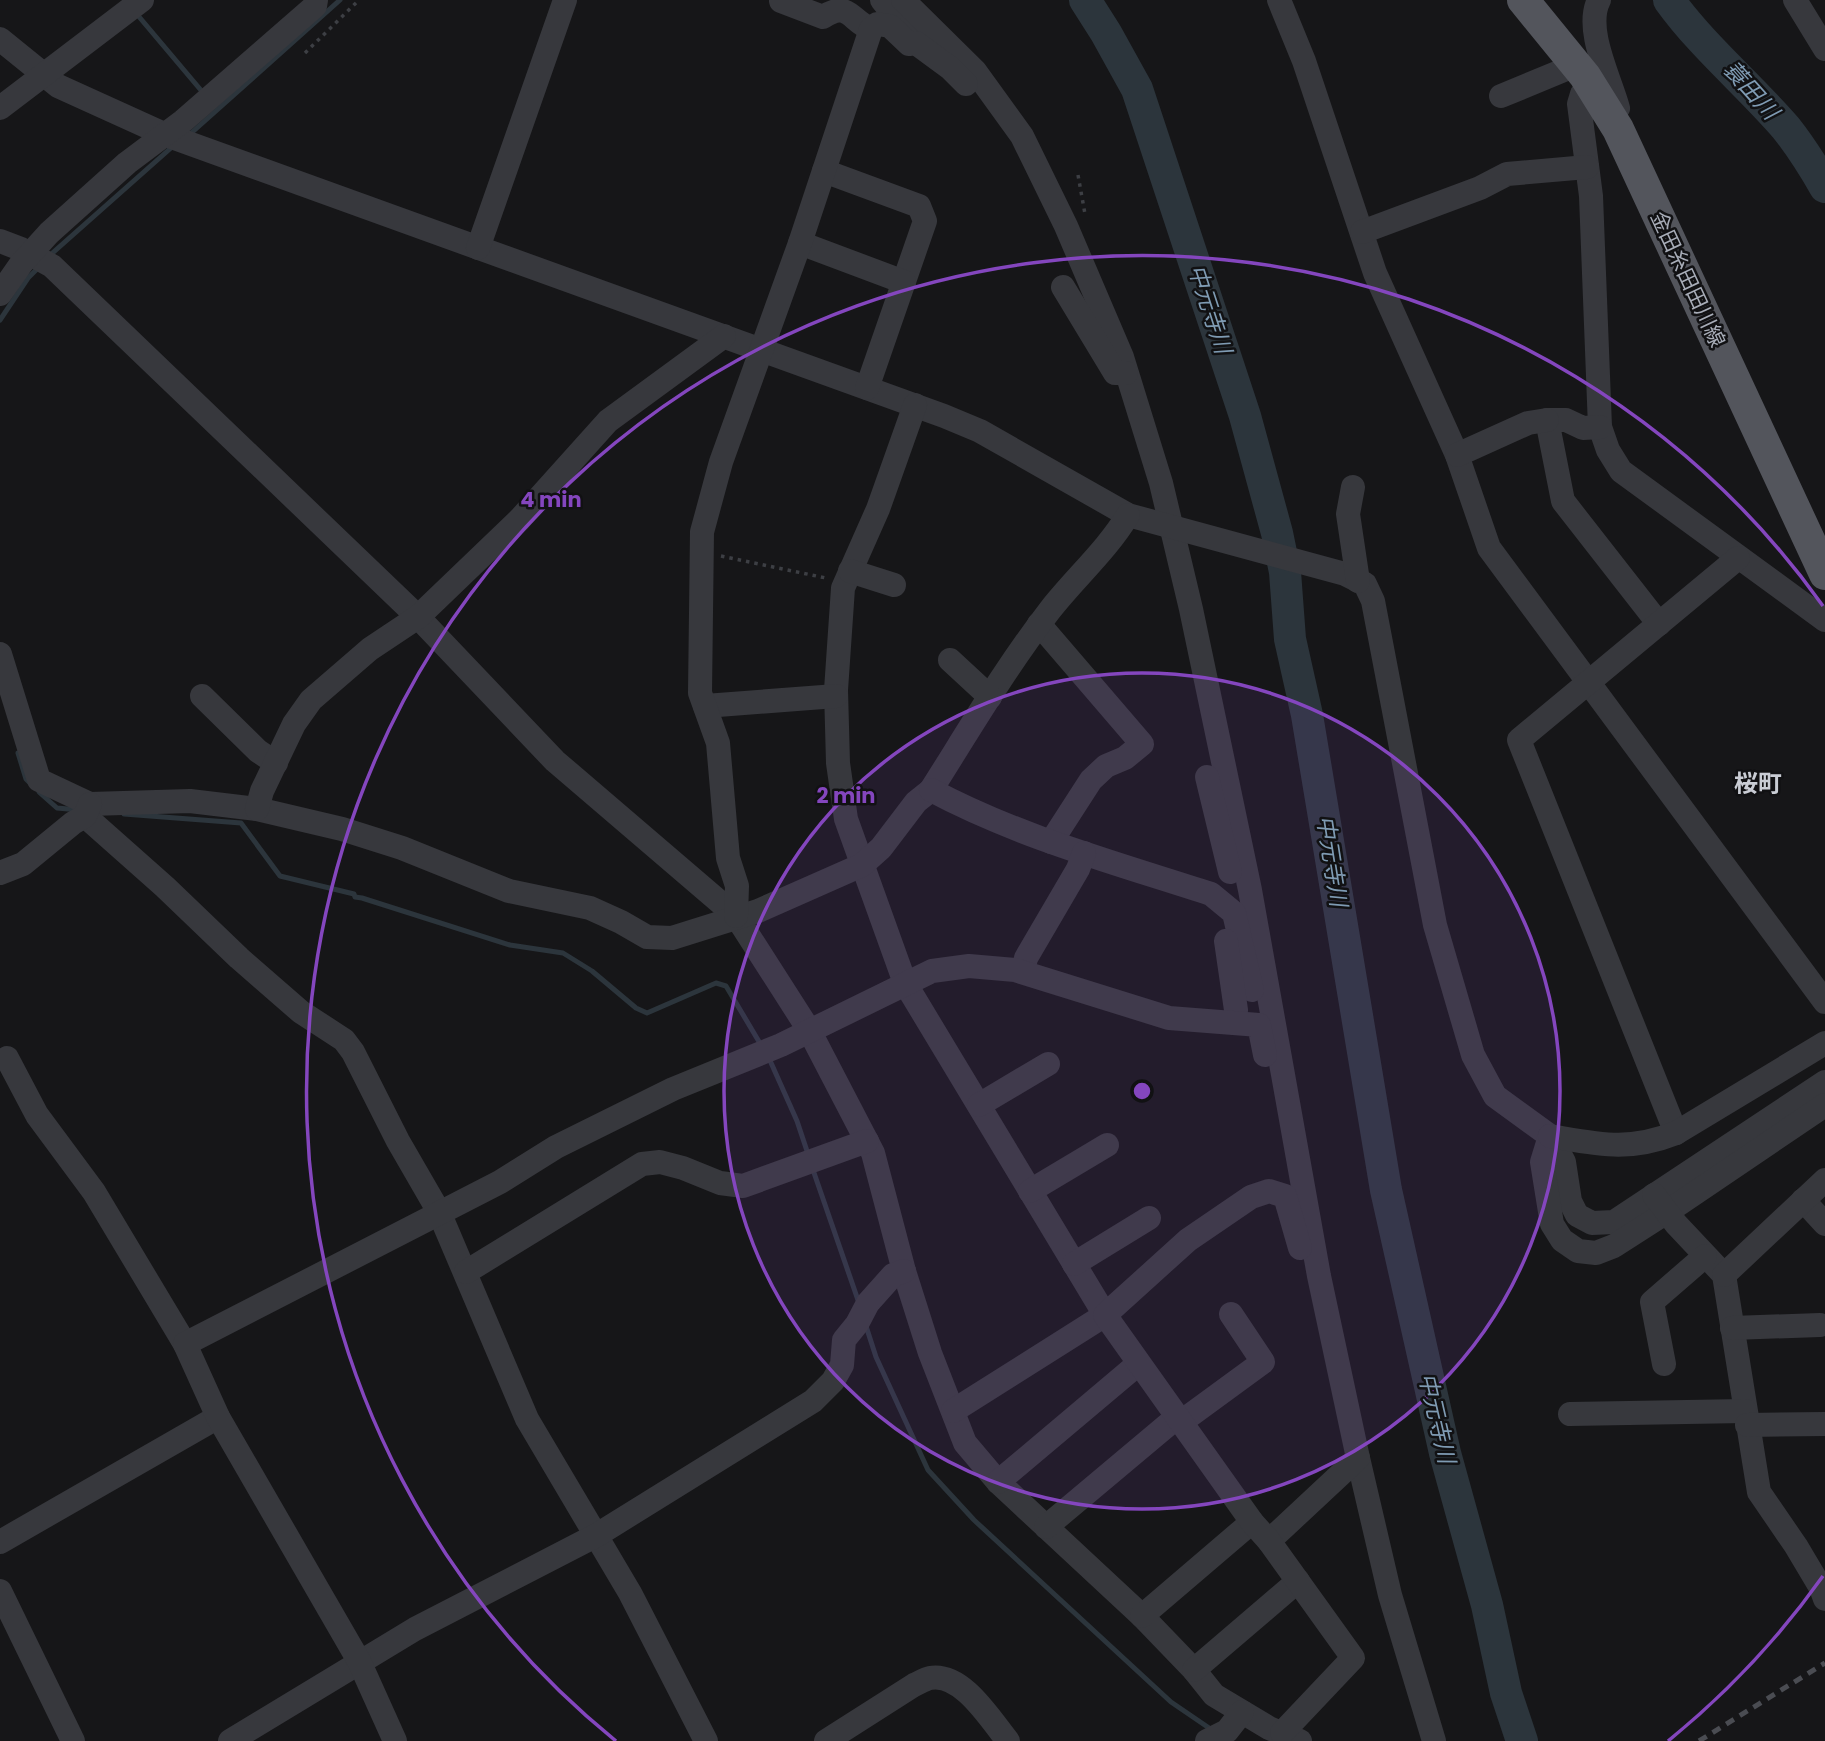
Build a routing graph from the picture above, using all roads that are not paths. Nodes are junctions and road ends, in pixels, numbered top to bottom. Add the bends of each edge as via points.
1 (142, 0) edge
2 (316, 0) edge
3 (565, 0) edge
4 (882, 0) edge
5 (903, 0) edge
6 (1279, 0) edge
7 (1523, 0) edge
8 (1599, 0) edge
9 (1795, 0) edge
10 (781, 1) edge
11 (871, 29) junction
12 (0, 39) edge
13 (916, 43) junction
14 (1825, 49) edge
15 (44, 74) junction
16 (1584, 76) junction
17 (1501, 96) dead end
18 (0, 108) edge
19 (1006, 113) junction
20 (1609, 115) junction
21 (166, 135) junction
22 (1587, 167) junction
23 (824, 171) junction
24 (1362, 232) junction
25 (0, 242) edge
26 (800, 243) junction
27 (478, 248) junction
28 (30, 254) junction
29 (904, 282) junction
30 (1063, 287) dead end
31 (0, 294) edge
32 (724, 335) junction
33 (762, 351) junction
34 (1127, 373) junction
35 (867, 388) junction
36 (915, 405) junction
37 (1547, 420) junction
38 (1600, 427) junction
39 (1457, 455) junction
40 (1353, 486) dead end
41 (1128, 514) junction
42 (1177, 527) junction
43 (1738, 558) junction
44 (1825, 574) edge
45 (848, 577) junction
46 (1352, 577) junction
47 (894, 585) dead end
48 (418, 617) junction
49 (1825, 620) edge
50 (1039, 624) junction
51 (1659, 624) junction
52 (0, 654) edge
53 (950, 660) dead end
54 (1588, 684) junction
55 (202, 696) dead end
56 (836, 696) junction
57 (990, 697) junction
58 (705, 706) junction
59 (276, 763) junction
60 (1207, 777) dead end
61 (931, 790) junction
62 (257, 809) junction
63 (88, 810) junction
64 (1051, 842) junction
65 (1084, 853) junction
66 (862, 864) junction
67 (0, 873) edge
68 (1221, 902) junction
69 (736, 916) junction
70 (1023, 972) junction
71 (905, 983) junction
72 (1825, 1002) edge
73 (1271, 1007) junction
74 (1235, 1023) junction
75 (809, 1030) junction
76 (1825, 1043) edge
77 (7, 1058) dead end
78 (1048, 1064) dead end
79 (1825, 1082) edge
80 (978, 1105) junction
81 (1825, 1105) edge
82 (1676, 1133) junction
83 (1550, 1136) junction
84 (867, 1141) junction
85 (1297, 1143) junction
86 (1107, 1145) dead end
87 (1825, 1180) edge
88 (1031, 1191) junction
89 (1803, 1200) junction
90 (1661, 1204) junction
91 (439, 1212) junction
92 (1149, 1218) dead end
93 (1825, 1224) edge
94 (1705, 1256) junction
95 (1074, 1264) junction
96 (904, 1271) junction
97 (466, 1272) junction
98 (1724, 1275) junction
99 (1319, 1276) junction
100 (1231, 1314) dead end
101 (1105, 1315) junction
102 (1820, 1325) dead end
103 (1732, 1328) junction
104 (184, 1344) junction
105 (1664, 1363) dead end
106 (1138, 1364) junction
107 (953, 1411) junction
108 (1570, 1414) dead end
109 (218, 1418) junction
110 (1746, 1418) junction
111 (1179, 1420) junction
112 (1825, 1424) edge
113 (1358, 1458) junction
114 (998, 1482) junction
115 (1252, 1522) junction
116 (1046, 1527) junction
117 (597, 1535) junction
118 (1269, 1541) junction
119 (0, 1542) edge
120 (1298, 1581) junction
121 (0, 1591) edge
122 (1825, 1599) edge
123 (1142, 1616) junction
124 (359, 1661) junction
125 (1194, 1670) junction
126 (1241, 1712) junction
127 (858, 1732) edge
128 (1291, 1737) edge
129 (73, 1741) edge
130 (230, 1741) edge
131 (395, 1741) edge
132 (706, 1741) edge
133 (826, 1741) edge
134 (1008, 1741) edge
135 (1207, 1741) edge
136 (1434, 1741) edge

1 - 15 street
2 - 21 street via 315,6
3 - 27 street
4 - 13 street
5 - 19 street via 975,71
6 - 24 street
7 - 16 main road, 金田糸田田川線
8 - 20 street via 1594,22 1618,108
9 - 14 street
10 - 11 street via 823,17 848,10
11 - 13 street via 877,24 890,26 909,44
11 - 23 street
12 - 15 street
13 - 19 street via 950,68 991,109
15 - 18 street
15 - 21 street via 58,86
16 - 17 street
16 - 20 main road, 金田糸田田川線
16 - 22 street via 1578,104
19 - 34 street via 1023,136 1054,199
20 - 44 main road, 金田糸田田川線
21 - 27 street
21 - 28 street via 127,163
22 - 24 street via 1507,174
22 - 38 street
23 - 26 street
23 - 29 street via 919,206 925,221
24 - 39 street via 1375,273
25 - 28 street
26 - 29 street
26 - 33 street
27 - 32 street
28 - 31 street
28 - 48 street via 52,267
29 - 35 street
30 - 34 street via 1115,373
32 - 33 street
32 - 48 street via 608,421 520,519
33 - 35 street
33 - 58 street via 721,462 702,532 700,693
34 - 42 street
35 - 36 street
36 - 41 street via 980,431
36 - 45 street
37 - 38 street
37 - 39 street
37 - 51 street via 1563,501
38 - 43 street via 1621,471
39 - 54 street via 1489,548
40 - 46 street via 1348,514
41 - 42 street
41 - 50 street
42 - 46 street
42 - 73 street
43 - 49 street
43 - 51 street
45 - 47 street
45 - 56 street
46 - 83 street via 1365,584 1373,601 1434,925 1473,1055 1495,1096
48 - 59 street via 370,649 312,700
48 - 69 street via 555,761
50 - 57 street
50 - 64 street via 1142,744 1091,780
51 - 54 street
52 - 63 street via 39,780
53 - 57 street
54 - 72 street
54 - 82 street via 1519,740
55 - 59 street
56 - 58 street
56 - 66 street via 839,774 846,819
57 - 61 street
58 - 69 street via 718,743 728,858 737,886
59 - 62 street
60 - 68 street via 1233,886
61 - 64 street
61 - 66 street
62 - 63 street via 190,801
62 - 69 street via 402,848 509,891 590,908 647,937 672,938
63 - 67 street via 23,863
63 - 91 street via 301,1012 344,1040
64 - 65 street
65 - 68 street via 1211,894
65 - 70 street via 1026,958
66 - 69 street via 758,911
66 - 71 street
68 - 73 street via 1234,912 1254,998
68 - 74 street
69 - 75 street
70 - 71 street via 969,966 932,971
70 - 74 street via 1169,1018
71 - 75 street
71 - 80 street
73 - 85 street
74 - 85 street via 1259,1026 1283,1133
75 - 84 street
75 - 91 street via 673,1089
76 - 82 street
77 - 104 street via 37,1115 94,1192
78 - 80 street
79 - 90 street
80 - 88 street
81 - 90 street
82 - 83 street via 1653,1142 1614,1147
83 - 90 street via 1542,1161 1552,1224 1562,1240 1578,1251 1596,1253 1614,1246
84 - 96 street
84 - 97 street via 743,1186 720,1183 660,1162 642,1164
85 - 99 street
86 - 88 street
87 - 89 street
88 - 95 street
89 - 93 street
89 - 98 street
90 - 94 street
91 - 97 street
91 - 104 street
92 - 95 street
94 - 98 street
94 - 105 street via 1652,1302
95 - 101 street
96 - 107 street
96 - 117 street via 893,1275 868,1303 844,1340 842,1364 833,1381 813,1401
97 - 117 street via 527,1419
98 - 103 street
99 - 101 street via 1303,1260 1285,1196 1269,1191 1251,1197 1188,1240
99 - 113 street
100 - 111 street via 1263,1362
101 - 106 street
101 - 107 street
102 - 103 street
103 - 110 street
104 - 109 street
106 - 111 street
106 - 114 street
107 - 114 street via 965,1443
108 - 110 street
109 - 119 street
109 - 124 street
110 - 112 street
110 - 122 street via 1759,1492
111 - 115 street
111 - 116 street
113 - 118 street
113 - 136 street via 1390,1595
114 - 116 street
115 - 118 street
115 - 123 street
116 - 123 street
117 - 124 street
117 - 132 street
118 - 120 street
120 - 125 street
120 - 128 street via 1353,1658
121 - 129 street
123 - 125 street
124 - 130 street
124 - 131 street
125 - 126 street via 1214,1695
126 - 128 street
126 - 135 street via 1227,1731
127 - 133 street
127 - 134 street via 914,1685 930,1678 950,1680 968,1692

